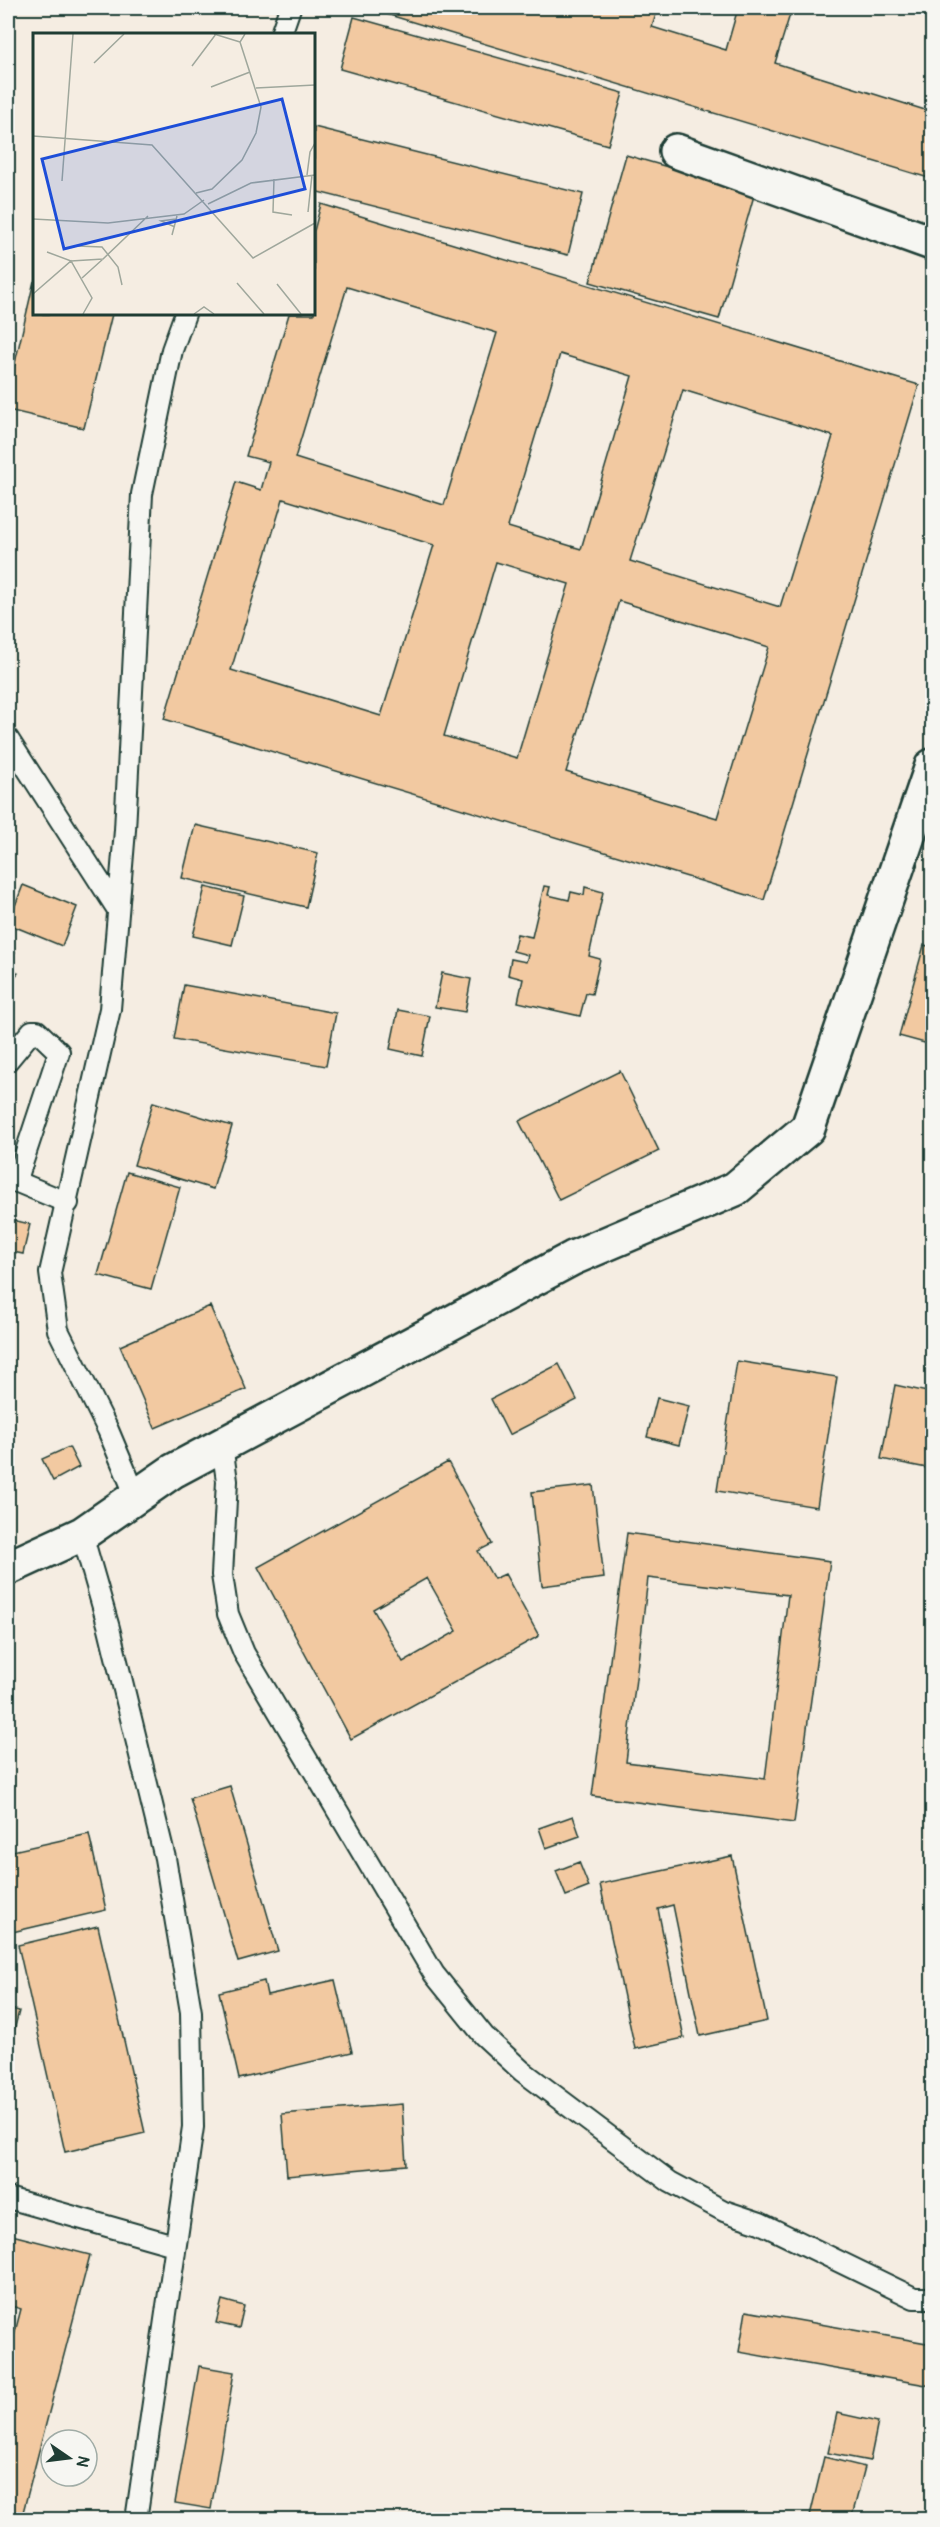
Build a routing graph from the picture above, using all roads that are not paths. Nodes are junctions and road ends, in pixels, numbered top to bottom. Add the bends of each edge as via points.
1 (290, 8) edge
2 (281, 33) edge
3 (676, 151) dead end
4 (933, 243) edge
5 (185, 315) edge
6 (8, 739) edge
7 (933, 766) edge
8 (118, 910) junction
9 (8, 1060) edge
10 (11, 1180) edge
11 (68, 1203) junction
12 (222, 1445) junction
13 (137, 1499) junction
14 (82, 1534) junction
15 (8, 1569) edge
16 (8, 2198) edge
17 (174, 2245) junction
18 (933, 2298) edge
19 (136, 2520) edge

1 - 2 lane
3 - 4 street
5 - 8 lane via 172,350 142,494
6 - 8 lane
7 - 12 street via 808,1128 735,1189 573,1258
8 - 11 lane via 110,1009
9 - 10 lane via 32,1030 59,1052
10 - 11 lane
11 - 13 lane via 50,1273 58,1330
12 - 13 street via 173,1471
12 - 18 lane via 227,1481 222,1575 228,1614 244,1653 434,1974 484,2036 522,2071 670,2182 724,2211 760,2223 914,2298
13 - 14 street
14 - 15 street
14 - 17 lane via 165,1858 190,2012 193,2127
16 - 17 lane
17 - 19 lane

